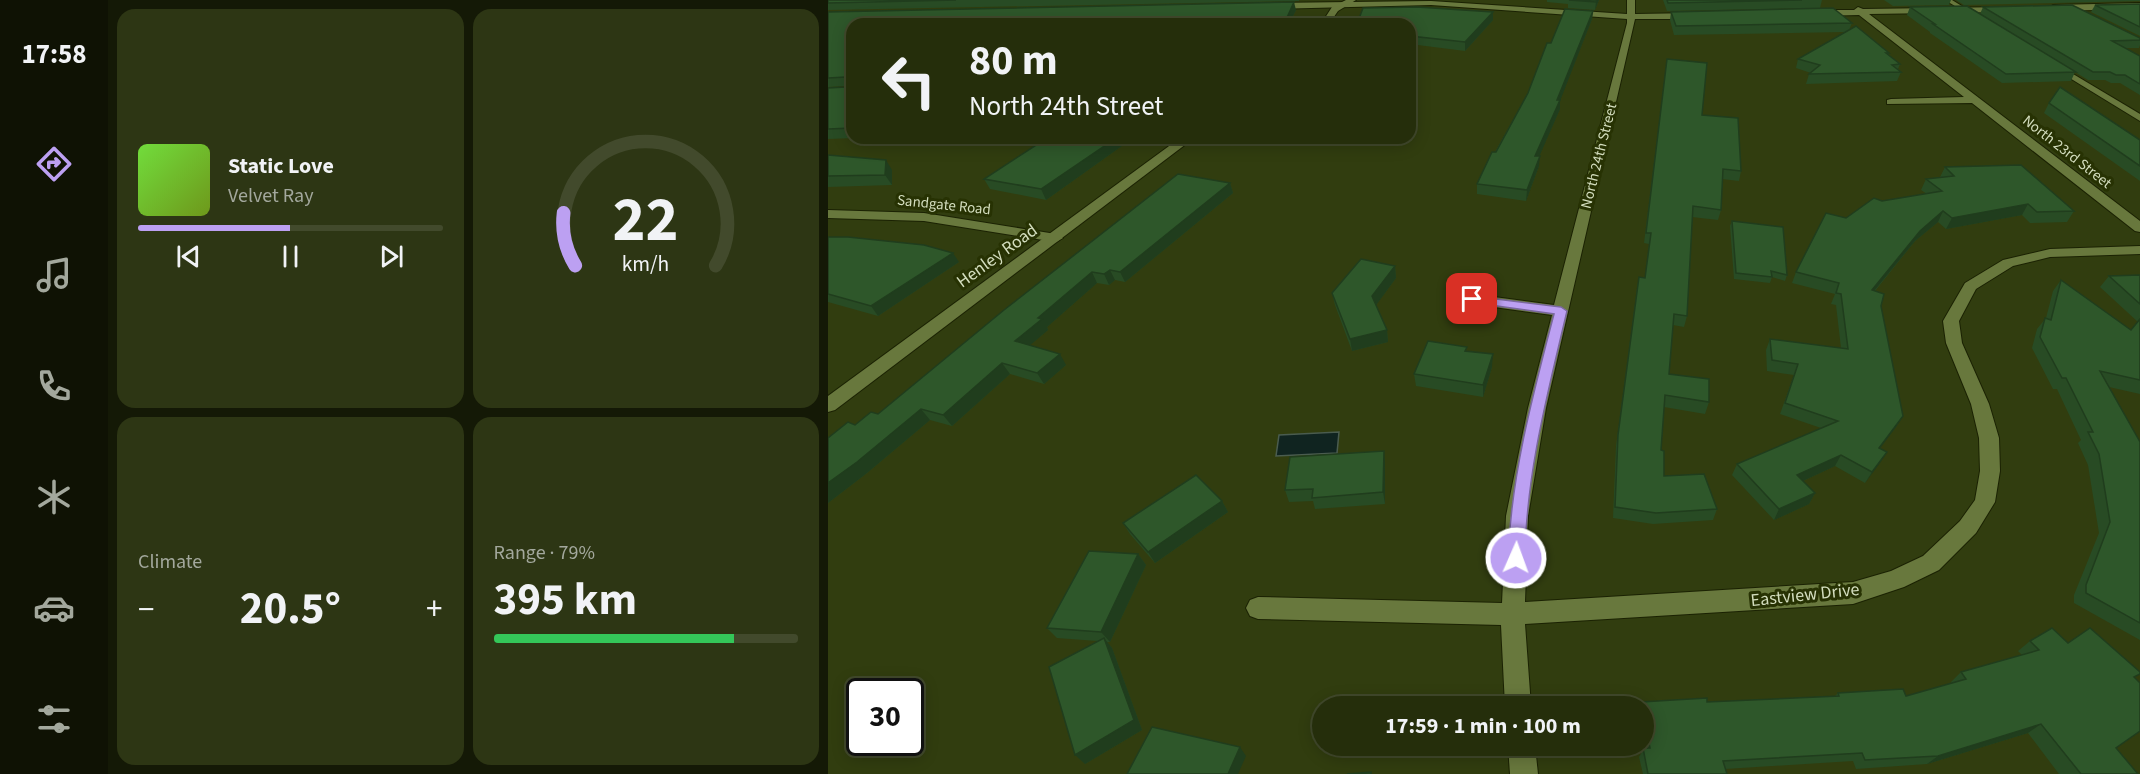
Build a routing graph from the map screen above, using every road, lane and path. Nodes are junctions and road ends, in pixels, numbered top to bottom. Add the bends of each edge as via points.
1 (1845, 0) edge
2 (1948, 0) edge
3 (2057, 0) edge
4 (1348, 2) edge
5 (1257, 6) edge
6 (2140, 6) edge
7 (2071, 7) junction
8 (1632, 8) edge
9 (2044, 8) edge
10 (1965, 9) junction
11 (2010, 9) edge
12 (1861, 12) junction
13 (1802, 13) edge
14 (1707, 15) edge
15 (1329, 18) edge
16 (2093, 19) edge
17 (1984, 21) edge
18 (2052, 64) edge
19 (1975, 100) junction
20 (1891, 102) dead end
21 (2140, 118) edge
22 (1180, 144) edge
23 (828, 214) edge
24 (2140, 228) edge
25 (1056, 238) junction
26 (2140, 250) edge
27 (1472, 299) dead end
28 (1561, 311) junction
29 (828, 405) edge
30 (1258, 608) dead end
31 (1513, 614) junction
32 (1517, 696) edge
33 (1523, 756) edge
34 (1524, 774) edge

1 - 12 street, North 23rd Street
2 - 10 lane
3 - 7 street
4 - 5 street
4 - 8 street
4 - 15 street via 1335,9
6 - 7 street
7 - 9 street
7 - 16 street
8 - 14 street
8 - 28 street, North 24th Street
10 - 11 street
10 - 12 street
10 - 17 lane
12 - 13 street
12 - 19 street, North 23rd Street
18 - 21 lane
19 - 20 street
19 - 24 street, North 23rd Street
22 - 25 street, Henley Road
23 - 25 street, Sandgate Road via 924,217
25 - 29 street, Henley Road
26 - 31 street, Eastview Drive via 2050,253 2008,263 1970,286 1951,321 1954,343 1980,404 1989,438 1990,471 1985,502 1968,527 1931,563 1896,580 1853,593
27 - 28 street
28 - 31 street, North 24th Street via 1537,408 1517,516
30 - 31 street, Eastview Drive
31 - 32 street, North 24th Street
33 - 34 street

